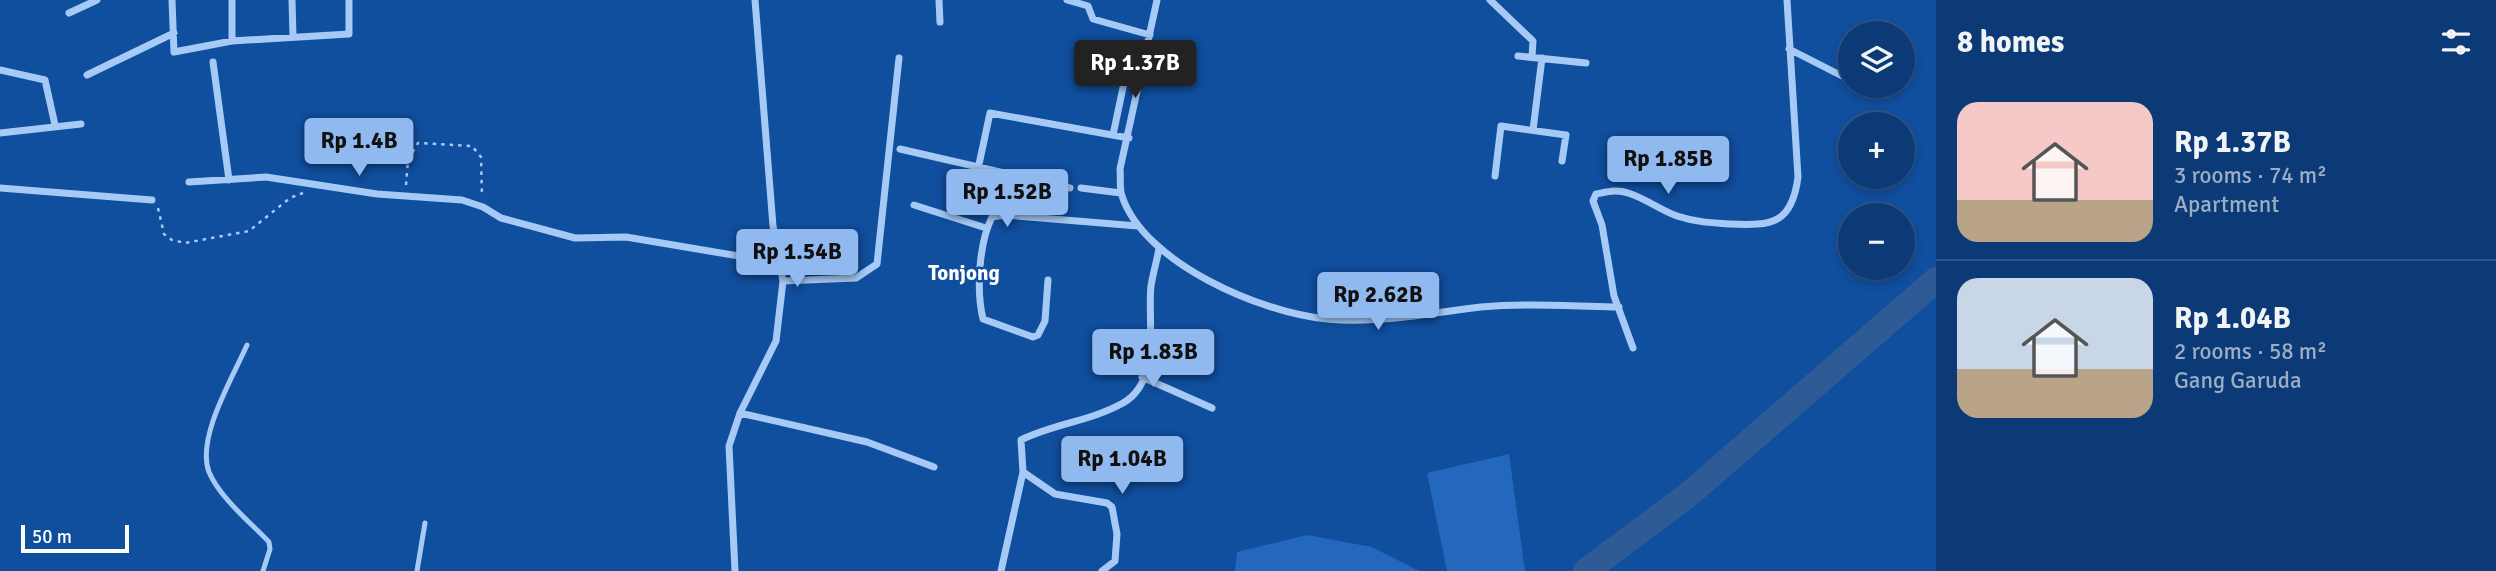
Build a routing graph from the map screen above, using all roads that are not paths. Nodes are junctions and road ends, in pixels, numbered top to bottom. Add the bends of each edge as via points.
1 (97, 0) edge
2 (173, 0) edge
3 (232, 0) edge
4 (292, 0) edge
5 (349, 0) edge
6 (755, 0) edge
7 (939, 0) edge
8 (1067, 0) edge
9 (1157, 0) edge
10 (1490, 0) edge
11 (1787, 0) edge
12 (1088, 3) edge
13 (69, 13) dead end
14 (940, 22) dead end
15 (174, 33) junction
16 (1150, 35) junction
17 (293, 37) junction
18 (232, 41) junction
19 (1789, 49) junction
20 (1518, 56) dead end
21 (1532, 57) junction
22 (899, 58) dead end
23 (1542, 58) junction
24 (1129, 59) dead end
25 (213, 62) dead end
26 (1586, 63) dead end
27 (0, 70) edge
28 (1838, 74) edge
29 (87, 75) dead end
30 (81, 124) dead end
31 (55, 125) junction
32 (1533, 130) junction
33 (0, 133) edge
34 (1113, 135) junction
35 (1129, 138) junction
36 (900, 149) dead end
37 (1562, 161) dead end
38 (978, 169) junction
39 (1495, 176) dead end
40 (229, 180) junction
41 (189, 182) dead end
42 (0, 188) edge
43 (1070, 188) dead end
44 (1081, 188) dead end
45 (1121, 193) junction
46 (152, 200) road end
47 (914, 205) dead end
48 (1138, 226) junction
49 (986, 228) junction
50 (1159, 248) junction
51 (780, 263) junction
52 (1048, 280) dead end
53 (783, 281) junction
54 (1619, 307) junction
55 (247, 345) dead end
56 (1633, 348) dead end
57 (1142, 377) junction
58 (1212, 408) dead end
59 (740, 413) junction
60 (934, 467) dead end
61 (1023, 472) junction
62 (425, 523) dead end
63 (263, 571) edge
64 (417, 571) edge
65 (735, 571) edge
66 (1000, 571) edge
67 (1102, 571) edge

1 - 13 street
2 - 15 street
3 - 18 street
4 - 17 street
5 - 17 street via 349,34
6 - 51 street
7 - 14 street
8 - 12 street
9 - 16 street
10 - 21 street via 1533,41
11 - 19 street
12 - 16 street via 1094,19
15 - 18 street via 174,52
15 - 29 street
16 - 35 street
17 - 18 street
19 - 28 street
19 - 54 street via 1798,177 1791,205 1782,218 1764,226 1698,222 1628,192 1597,194 1595,208
20 - 21 street
21 - 23 street
22 - 53 street via 877,264 856,278
23 - 26 street
23 - 32 street
24 - 34 street
25 - 40 street
27 - 31 street via 45,80
30 - 31 street
31 - 33 street
32 - 37 street via 1566,135
32 - 39 street via 1502,125
34 - 35 street
34 - 38 street via 990,113
35 - 45 street via 1120,169
36 - 38 street
38 - 43 street
40 - 41 street
40 - 51 street via 266,177 462,201 501,218 575,238 626,237
42 - 46 street
44 - 45 street
45 - 48 street
47 - 49 street
48 - 49 street via 1005,215 992,217
48 - 50 street
49 - 52 street via 983,319 1038,335 1045,321
50 - 54 street via 1218,286 1290,312 1328,319 1483,307
50 - 57 street via 1151,287 1153,342
51 - 53 street
53 - 59 street via 776,341
54 - 56 street
55 - 63 lane via 216,413 205,453 209,472 219,487 269,542
57 - 58 street
57 - 61 street via 1126,402 1020,441
59 - 60 street via 867,442
59 - 65 street via 728,460
61 - 66 street
61 - 67 street via 1055,494 1112,507 1115,561
62 - 64 lane

